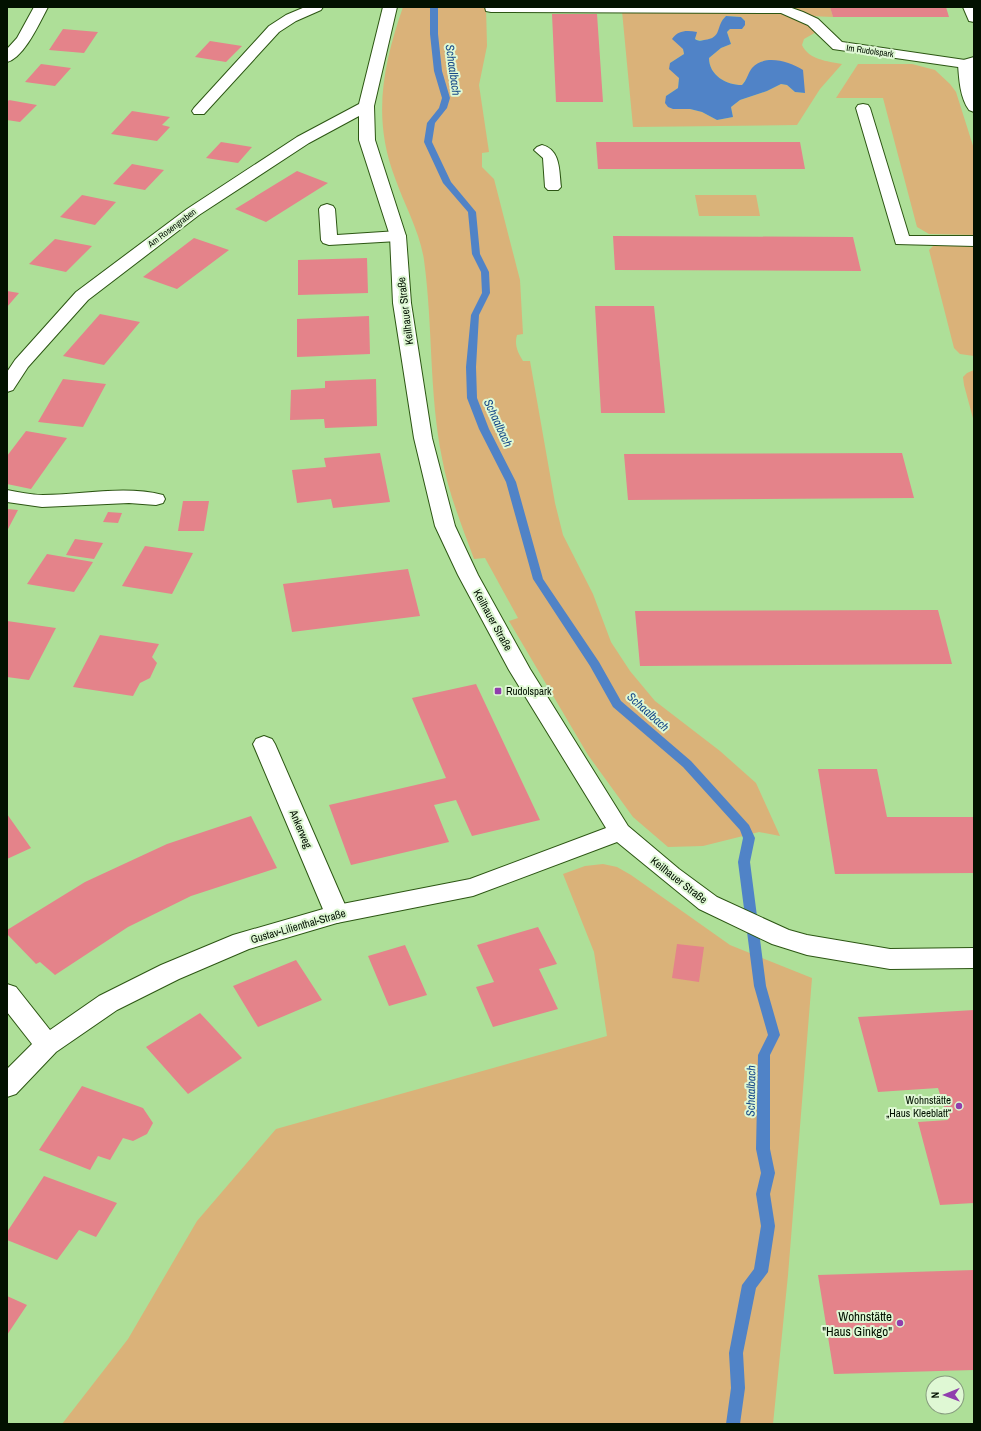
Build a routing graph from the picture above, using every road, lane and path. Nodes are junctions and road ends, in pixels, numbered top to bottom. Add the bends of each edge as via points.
1 (42, 7) edge
2 (316, 7) edge
3 (390, 7) edge
4 (970, 7) edge
5 (491, 8) dead end
6 (974, 18) edge
7 (7, 58) edge
8 (970, 62) edge
9 (224, 106) dead end
10 (366, 106) junction
11 (974, 106) edge
12 (863, 108) dead end
13 (542, 150) dead end
14 (859, 153) dead end
15 (876, 153) junction
16 (553, 187) dead end
17 (327, 209) dead end
18 (398, 236) junction
19 (974, 241) edge
20 (7, 386) edge
21 (7, 496) edge
22 (156, 499) dead end
23 (264, 744) dead end
24 (620, 832) junction
25 (337, 914) junction
26 (974, 958) edge
27 (7, 994) edge
28 (47, 1045) junction
29 (7, 1086) edge

1 - 7 street via 23,40
2 - 9 lane via 291,18 274,30 202,107
3 - 10 street, Keilhauer Straße
4 - 6 lane
5 - 8 lane, Im Rudolspark via 781,9 795,12 822,28 838,46
8 - 11 street via 968,86
10 - 18 street, Keilhauer Straße via 367,140
10 - 20 street, Am Rosengraben via 303,140 193,212 82,296 21,364
12 - 15 lane
13 - 16 lane via 550,158
14 - 15 lane
15 - 19 lane via 902,241
17 - 18 lane via 329,240
18 - 24 street, Keilhauer Straße via 402,303 423,438 445,526 468,575 520,670
21 - 22 lane via 42,501 129,497
23 - 25 lane, Ankerweg
24 - 25 street, Gustav-Lilienthal-Straße via 473,887
24 - 26 street, Keilhauer Straße via 671,876 708,903 781,937 807,945 890,959
25 - 28 street, Gustav-Lilienthal-Straße via 242,942 170,972 108,1003
27 - 28 street
28 - 29 street, Gustav-Lilienthal-Straße

